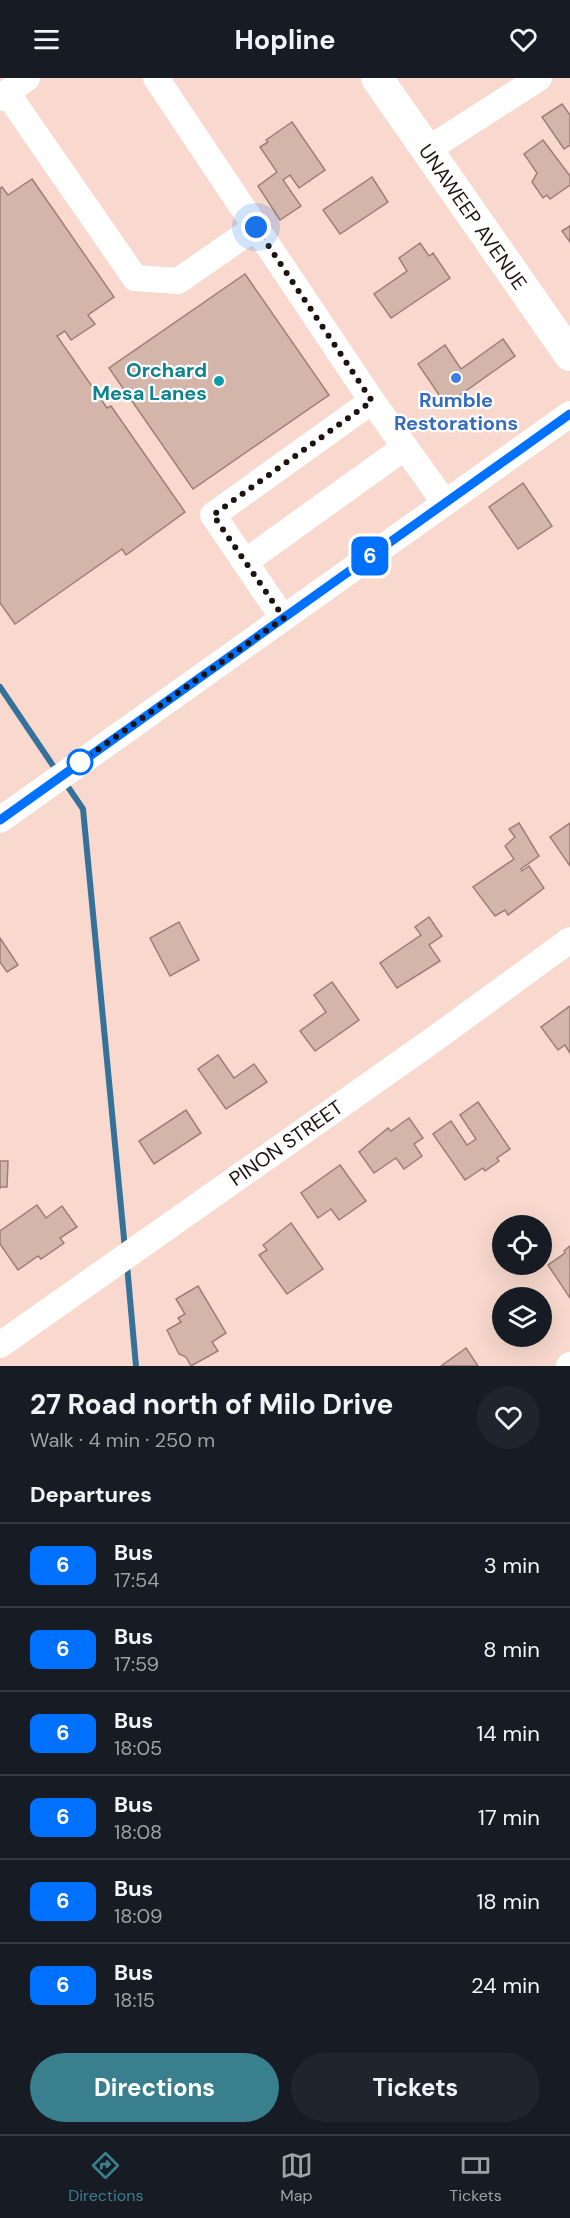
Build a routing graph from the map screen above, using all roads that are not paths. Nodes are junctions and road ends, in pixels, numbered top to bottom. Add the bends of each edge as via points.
1 (156, 78) edge
2 (377, 78) edge
3 (539, 78) edge
4 (11, 90) edge
5 (427, 150) junction
6 (256, 227) junction
7 (570, 355) edge
8 (372, 401) junction
9 (570, 414) edge
10 (405, 447) junction
11 (445, 503) junction
12 (245, 562) junction
13 (284, 618) junction
14 (0, 820) edge
15 (570, 940) edge
16 (0, 1345) edge

1 - 6 street
2 - 5 main road, UNAWEEP AVENUE
3 - 5 street
4 - 6 street via 135,278 178,281
5 - 7 main road, UNAWEEP AVENUE
6 - 8 street
8 - 10 street
8 - 12 street via 213,515
9 - 11 street
10 - 11 street
10 - 12 street
11 - 13 street
12 - 13 street
13 - 14 street
15 - 16 street, PINON STREET

